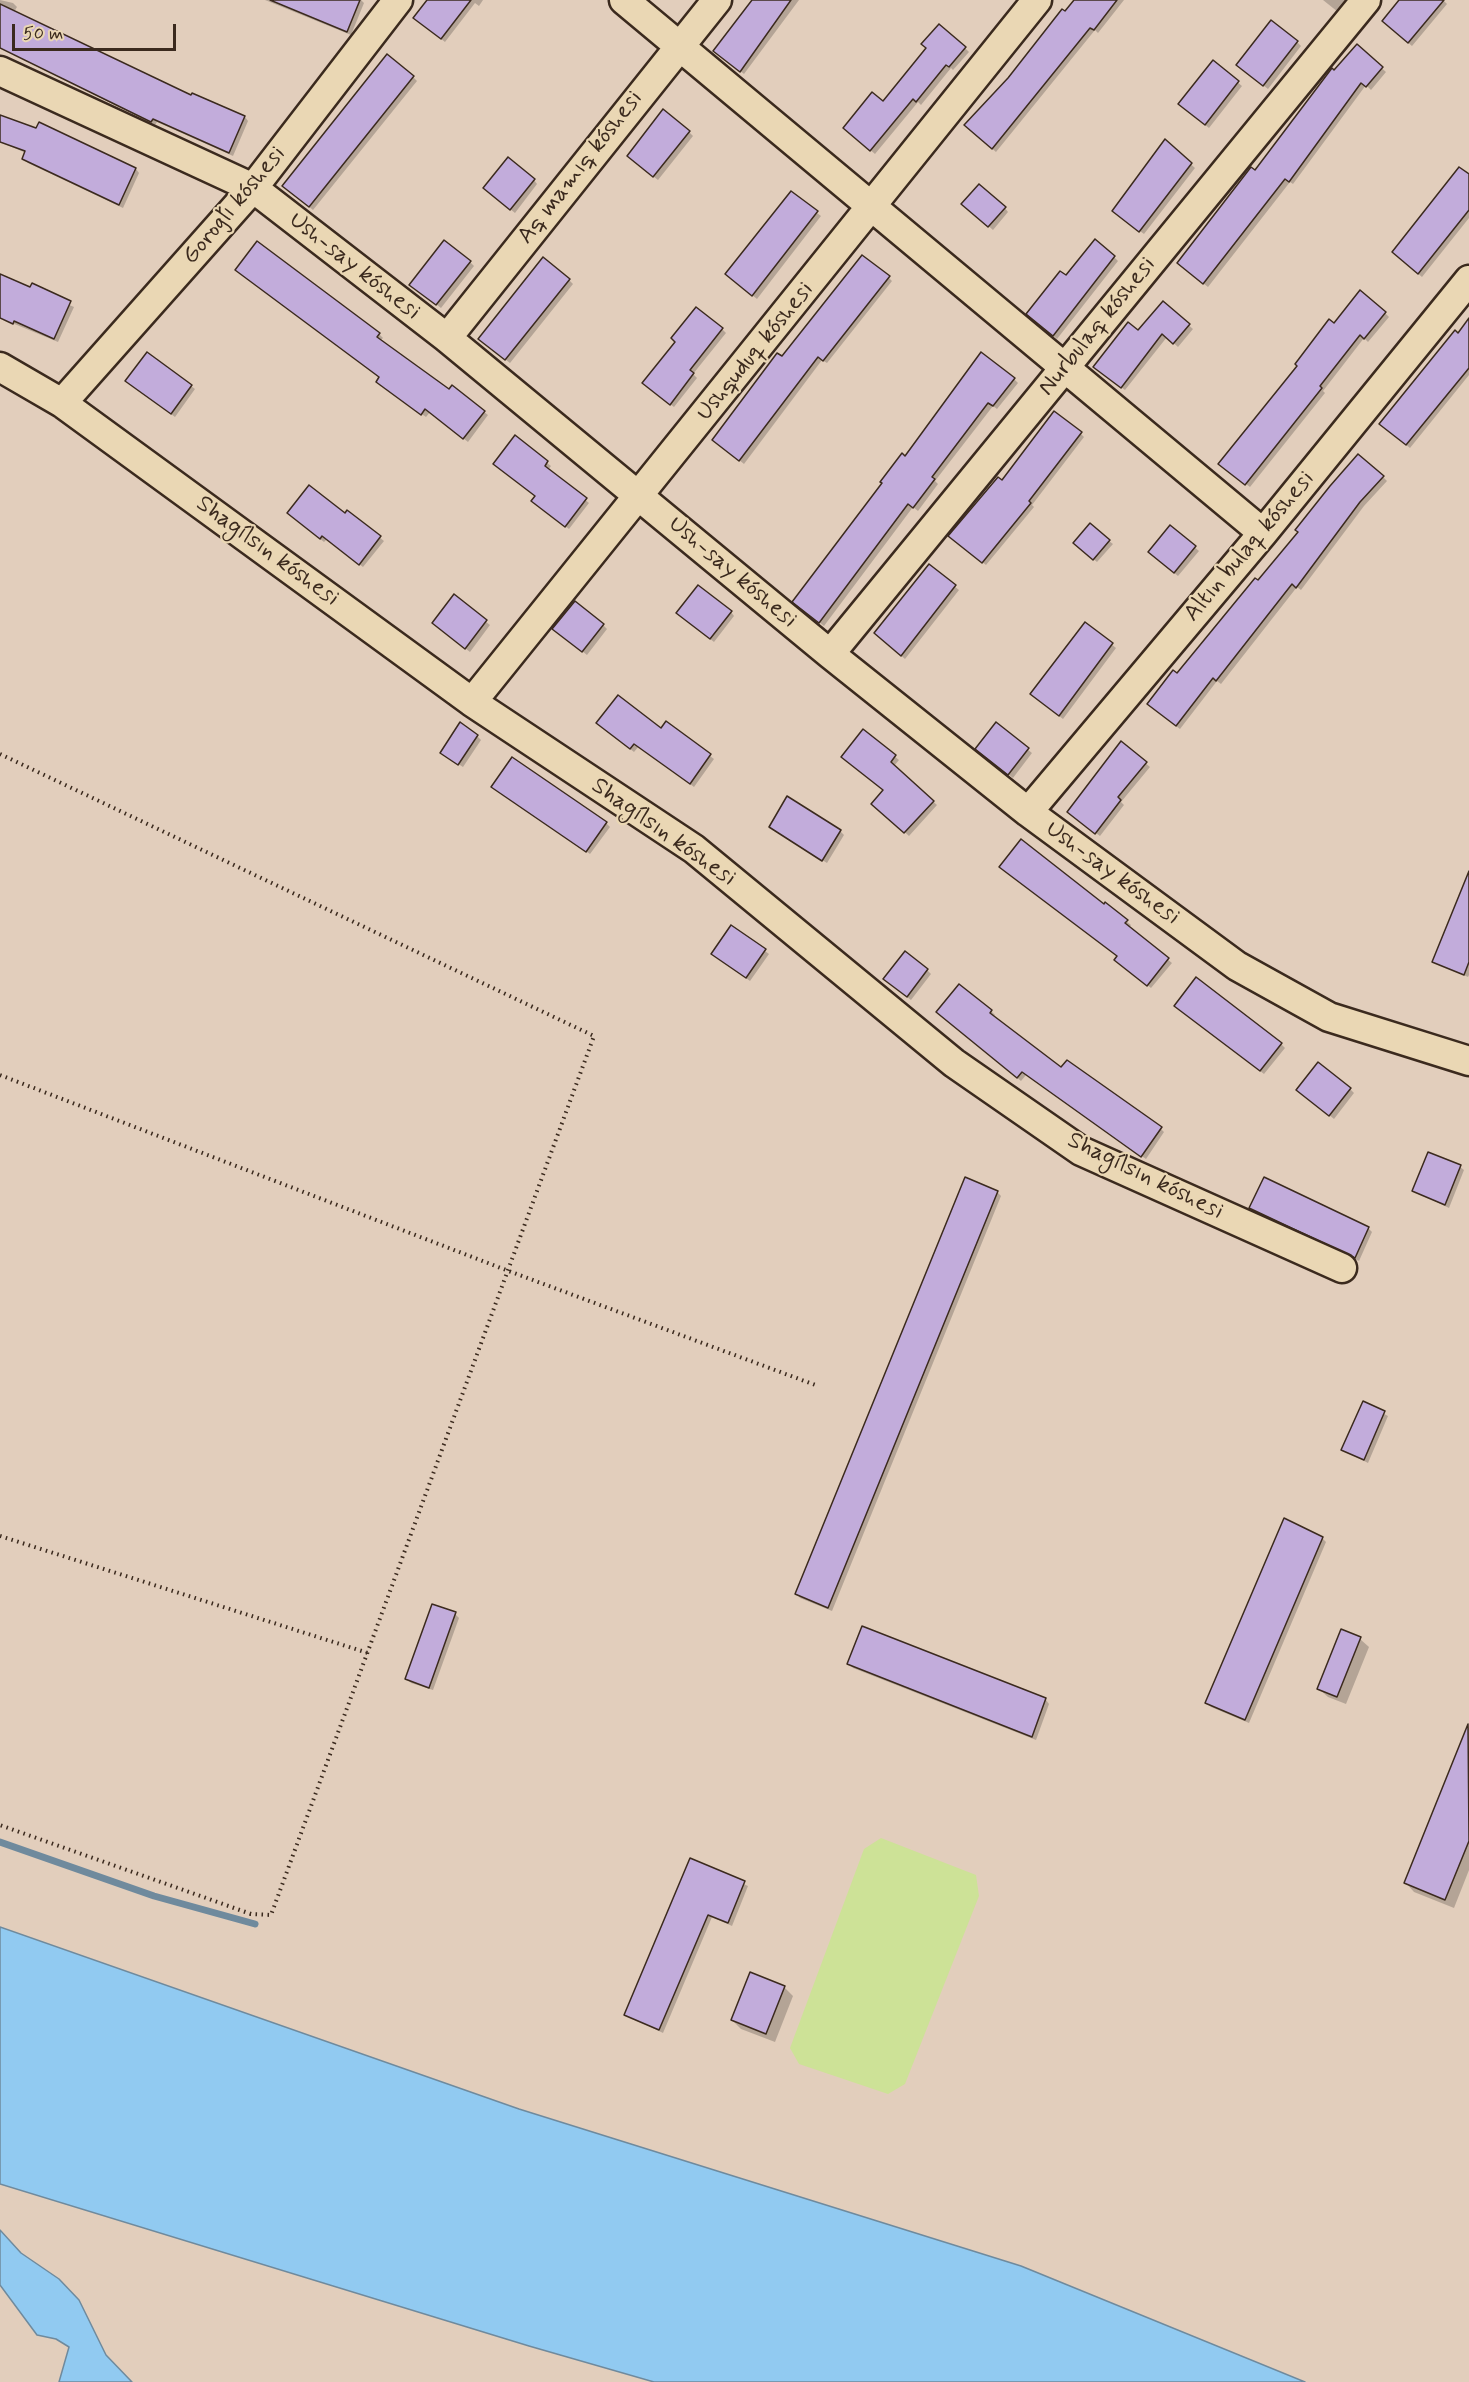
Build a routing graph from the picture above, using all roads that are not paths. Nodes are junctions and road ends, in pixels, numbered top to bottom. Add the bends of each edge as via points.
1 (398, 0) edge
2 (624, 0) edge
3 (717, 0) edge
4 (1037, 0) edge
5 (1366, 0) edge
6 (678, 45) junction
7 (0, 72) edge
8 (254, 188) junction
9 (873, 207) junction
10 (1469, 280) edge
11 (447, 338) junction
12 (0, 367) edge
13 (1064, 367) junction
14 (62, 403) junction
15 (639, 496) junction
16 (1263, 532) junction
17 (830, 654) junction
18 (472, 702) junction
19 (1028, 812) junction
20 (1469, 1061) edge
21 (1342, 1268) dead end

1 - 8 street, Goroǵlı kóshesi
2 - 6 street
3 - 6 street, Aq mamıq kóshesi
4 - 9 street, Ushquduq kóshesi
5 - 13 street, Nurbulaq kóshesi
6 - 9 street
6 - 11 street, Aq mamıq kóshesi
7 - 8 street, Ush-say kóshesi
8 - 11 street, Ush-say kóshesi
8 - 14 street, Goroǵlı kóshesi
9 - 13 street
9 - 15 street, Ushquduq kóshesi
10 - 16 street, Altın bulaq kóshesi
11 - 15 street, Ush-say kóshesi
12 - 14 street, Shaǵılsın kóshesi
13 - 16 street
13 - 17 street, Nurbulaq kóshesi
14 - 18 street, Shaǵılsın kóshesi
15 - 17 street, Ush-say kóshesi
15 - 18 street, Ushquduq kóshesi
16 - 19 street, Altın bulaq kóshesi
17 - 19 street, Ush-say kóshesi
18 - 21 street, Shaǵılsın kóshesi via 694,849 954,1063 1081,1151
19 - 20 street, Ush-say kóshesi via 1237,966 1329,1017

